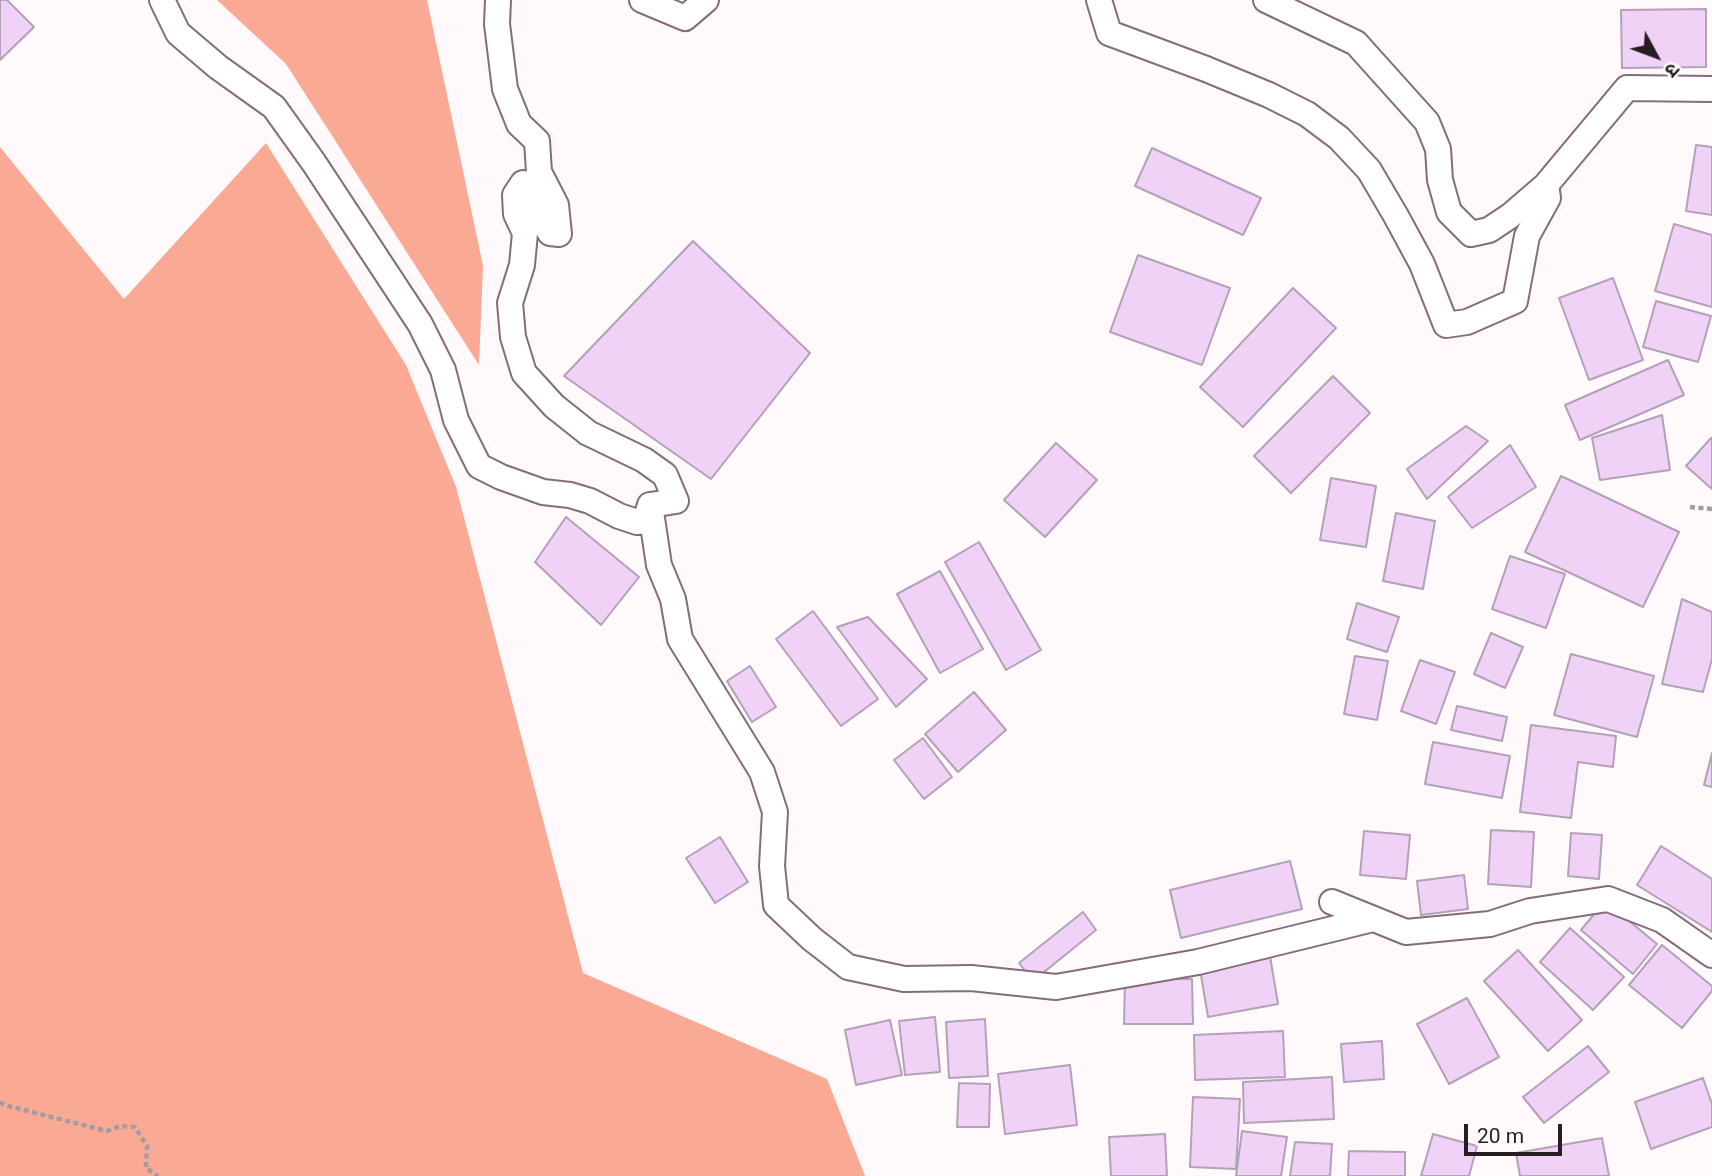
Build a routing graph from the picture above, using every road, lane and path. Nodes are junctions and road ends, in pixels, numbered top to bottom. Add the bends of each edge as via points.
1 (162, 0) edge
2 (498, 0) edge
3 (642, 0) edge
4 (706, 0) edge
5 (1099, 0) edge
6 (1266, 0) edge
7 (1712, 89) edge
8 (1546, 185) junction
9 (650, 505) junction
10 (1690, 507) dead end
11 (1712, 509) edge
12 (1332, 902) dead end
13 (1373, 919) junction
14 (1712, 956) edge
15 (0, 1102) edge
16 (158, 1176) edge

1 - 9 street via 178,33 274,107 314,163 421,324 443,370 456,420 479,466 543,492 590,501 637,522 645,521
2 - 9 street via 505,89 519,124 537,141 538,172 556,205 559,234 550,233 539,215 532,186 523,183 515,195 516,214 525,233 522,265 510,303 513,337 524,373 554,406 588,433 665,475 676,501
3 - 4 street via 685,18
5 - 8 street via 1109,33 1269,95 1307,114 1339,138 1369,170 1396,216 1422,264 1446,325 1467,322 1515,301 1527,236 1548,198
6 - 8 street via 1356,43 1427,122 1438,149 1449,212 1471,234 1489,230
7 - 8 street via 1628,88
9 - 13 street via 659,565 673,599 680,639 762,772 775,812 772,866 776,905 848,967 904,979 971,978 1056,987 1198,962
10 - 11 path
12 - 13 street
13 - 14 street via 1406,932 1445,929 1608,899 1662,920
15 - 16 path via 107,1131 120,1125 135,1127 148,1146 146,1168

